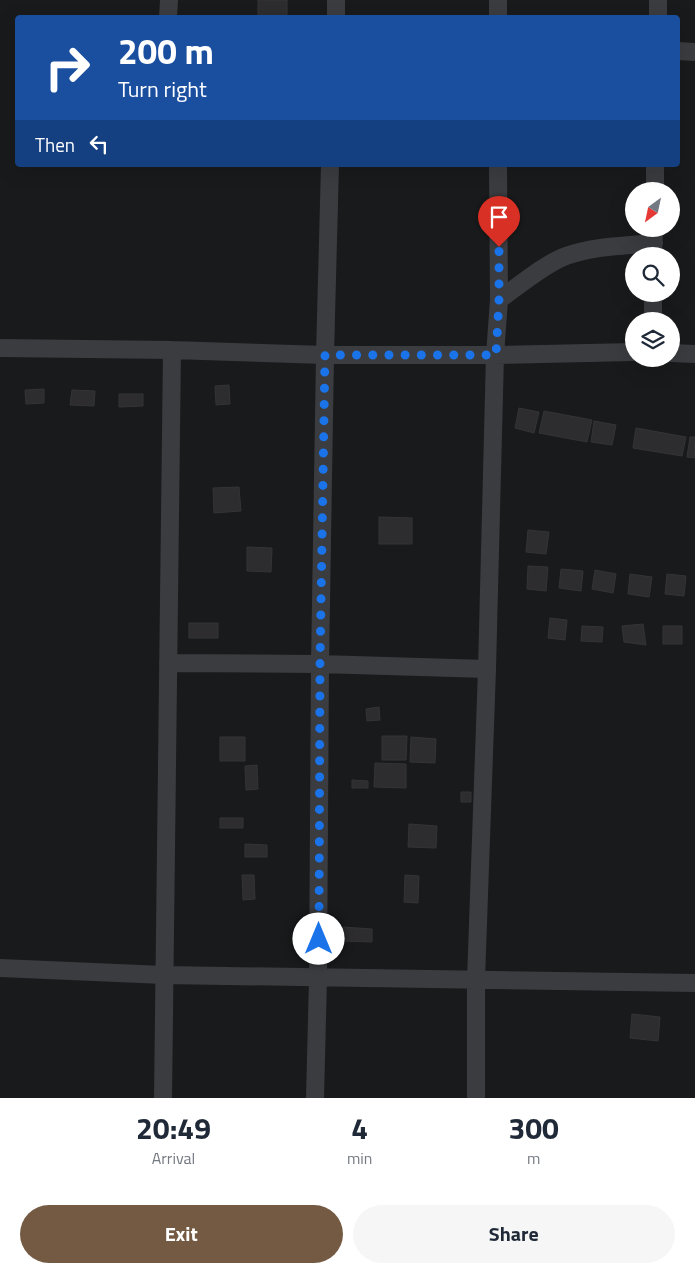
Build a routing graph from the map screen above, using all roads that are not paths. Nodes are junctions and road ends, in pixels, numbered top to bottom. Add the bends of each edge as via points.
1 (169, 0) edge
2 (336, 0) edge
3 (498, 0) edge
4 (658, 0) edge
5 (168, 15) edge
6 (336, 15) edge
7 (498, 15) edge
8 (658, 15) edge
9 (680, 52) edge
10 (695, 52) edge
11 (330, 167) edge
12 (498, 167) edge
13 (655, 167) edge
14 (655, 182) edge
15 (654, 243) edge
16 (499, 300) junction
17 (0, 348) edge
18 (172, 350) junction
19 (625, 352) edge
20 (680, 353) edge
21 (695, 354) edge
22 (325, 355) junction
23 (496, 355) junction
24 (168, 663) junction
25 (320, 664) junction
26 (487, 669) junction
27 (0, 968) edge
28 (164, 975) junction
29 (318, 978) junction
30 (476, 980) junction
31 (695, 983) edge
32 (163, 1098) edge
33 (315, 1098) edge
34 (476, 1098) edge

1 - 5 street
2 - 6 street
3 - 7 street
4 - 8 street
9 - 10 street
11 - 22 street
12 - 16 street
13 - 14 street
15 - 16 street via 585,250 564,256
16 - 23 street
17 - 18 street
18 - 22 street
18 - 24 street
19 - 23 street
20 - 21 street
22 - 23 street
22 - 25 street
23 - 26 street
24 - 25 street
24 - 28 street
25 - 26 street
25 - 29 street
26 - 30 street
27 - 28 street
28 - 29 street
28 - 32 street
29 - 30 street
29 - 33 street
30 - 31 street
30 - 34 street

